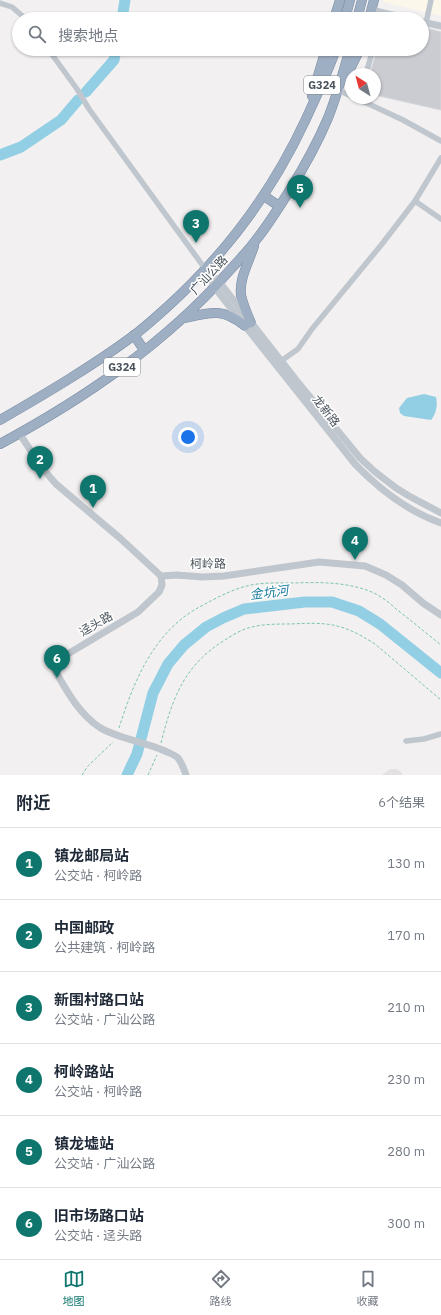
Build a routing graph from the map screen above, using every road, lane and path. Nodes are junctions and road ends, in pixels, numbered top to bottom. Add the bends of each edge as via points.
1 (340, 0) edge
2 (350, 0) edge
3 (362, 0) edge
4 (374, 0) edge
5 (431, 0) edge
6 (0, 3) edge
7 (18, 12) edge
8 (336, 12) edge
9 (347, 12) edge
10 (359, 12) edge
11 (371, 12) edge
12 (427, 12) edge
13 (429, 23) edge
14 (441, 26) edge
15 (53, 56) edge
16 (324, 56) edge
17 (333, 56) edge
18 (348, 56) edge
19 (356, 56) edge
20 (371, 56) edge
21 (368, 68) edge
22 (338, 90) junction
23 (345, 93) edge
24 (371, 104) edge
25 (305, 120) junction
26 (441, 141) edge
27 (441, 158) edge
28 (264, 196) junction
29 (416, 201) junction
30 (279, 206) junction
31 (441, 219) edge
32 (256, 241) junction
33 (206, 270) junction
34 (217, 285) junction
35 (183, 318) junction
36 (248, 324) junction
37 (134, 335) junction
38 (144, 350) junction
39 (281, 361) junction
40 (0, 420) edge
41 (19, 433) junction
42 (0, 444) edge
43 (441, 513) edge
44 (441, 523) edge
45 (161, 576) junction
46 (441, 615) edge
47 (441, 645) edge
48 (441, 700) edge
49 (117, 734) junction
50 (441, 734) edge
51 (406, 741) dead end
52 (157, 747) junction
53 (82, 775) edge
54 (148, 775) edge
55 (186, 775) edge

1 - 8 highway
2 - 9 highway
3 - 10 highway
4 - 11 highway
5 - 12 street
6 - 7 street
13 - 14 street
15 - 33 street
16 - 25 highway
17 - 25 highway, 广汕公路 / G324
18 - 22 highway, 广汕公路 / G324
19 - 22 highway
20 - 21 street
22 - 23 street
22 - 30 highway, 广汕公路 / G324 via 315,144
24 - 26 street
25 - 28 highway, 广汕公路 / G324
27 - 29 street
28 - 30 highway
28 - 33 highway, 广汕公路 / G324 via 230,243
29 - 31 street
29 - 39 street via 298,349
30 - 32 highway, 广汕公路 / G324
32 - 34 highway, 广汕公路 / G324
32 - 36 highway via 241,282
33 - 34 street, 龙新路
33 - 37 highway, 广汕公路 / G324
34 - 35 highway, 广汕公路 / G324
34 - 36 street, 龙新路
35 - 36 highway via 212,312
35 - 38 highway, 广汕公路 / G324
36 - 39 street, 龙新路
36 - 44 street, 龙新路 via 335,441 363,472 378,487 405,506
37 - 38 highway
37 - 40 highway, 广汕公路 / G324 via 39,398
38 - 41 highway, 广汕公路 / G324 via 99,384
39 - 43 street, 龙新路 via 374,472 409,496
41 - 42 highway, 广汕公路 / G324
41 - 45 street via 56,484 122,539
45 - 46 street, 柯岭路 via 224,576 319,562 365,566 402,585
45 - 49 street, 迳头路 via 162,585 159,592 138,612 51,664 83,714 100,727
47 - 49 path via 375,593 358,587 313,582 268,583 244,587 198,608 178,621 167,633 149,656 136,679
48 - 52 path via 374,644 342,626 320,622 251,627 219,644 195,665 175,697
49 - 52 street
49 - 53 path
50 - 51 street
52 - 54 path
52 - 55 street via 177,757

